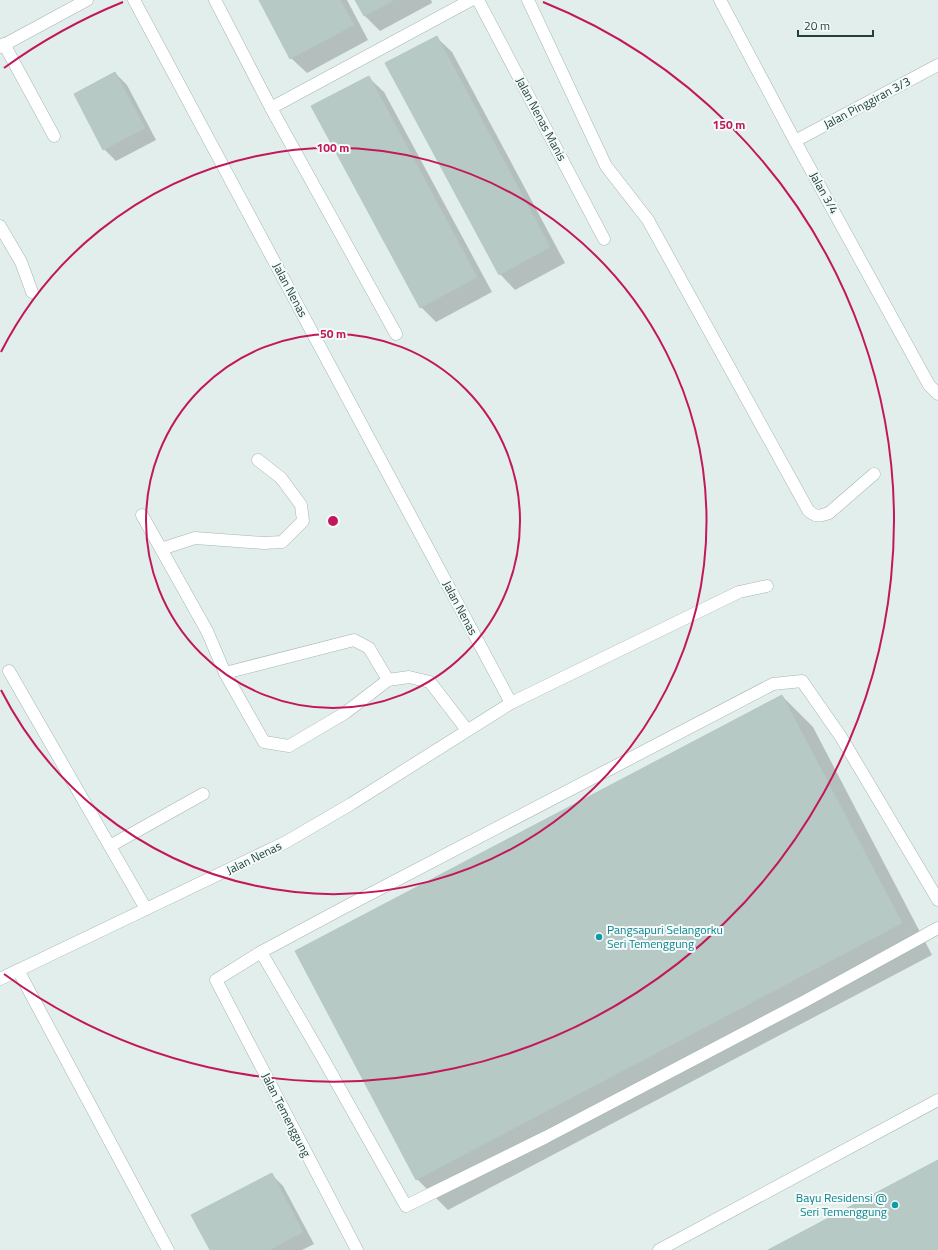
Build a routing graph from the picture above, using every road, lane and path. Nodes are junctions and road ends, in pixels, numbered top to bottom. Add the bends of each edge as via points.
1 (87, 0) edge
2 (134, 0) edge
3 (215, 0) edge
4 (471, 0) edge
5 (478, 0) edge
6 (528, 0) edge
7 (720, 0) edge
8 (2, 46) edge
9 (938, 65) edge
10 (271, 108) junction
11 (54, 136) dead end
12 (795, 141) junction
13 (0, 226) edge
14 (604, 239) dead end
15 (32, 292) dead end
16 (396, 334) dead end
17 (934, 390) edge
18 (258, 460) dead end
19 (874, 474) dead end
20 (142, 515) dead end
21 (161, 548) junction
22 (767, 586) dead end
23 (9, 671) dead end
24 (226, 673) junction
25 (388, 680) junction
26 (511, 703) junction
27 (467, 730) junction
28 (203, 794) dead end
29 (110, 846) junction
30 (938, 900) edge
31 (146, 909) junction
32 (938, 928) edge
33 (261, 952) junction
34 (18, 970) junction
35 (0, 979) edge
36 (938, 1100) edge
37 (168, 1250) edge
38 (356, 1250) edge
39 (659, 1250) edge

1 - 8 street
2 - 26 street, Jalan Nenas
3 - 10 street
4 - 10 street
5 - 14 street, Jalan Nenas Manis
6 - 19 street via 606,166 648,220 808,510 813,515 829,513
7 - 12 street, Jalan 3/4
8 - 11 street
9 - 12 street, Jalan Pinggiran 3/3
10 - 16 street
12 - 17 street, Jalan 3/4
13 - 15 street via 21,262
18 - 21 street via 281,478 302,505 303,521 282,542 195,538
20 - 21 street
21 - 24 street via 207,631
22 - 26 street via 740,592
23 - 29 street
24 - 25 street via 354,640 369,648
24 - 25 street via 264,742 289,746 345,713
25 - 27 street via 409,677 430,682
26 - 27 street, Jalan Nenas
27 - 31 street, Jalan Nenas via 286,842
28 - 29 street
29 - 31 street
30 - 33 street via 841,737 802,681 773,684
31 - 34 street, Jalan Nenas
32 - 33 street via 546,1137 406,1206
33 - 38 street, Jalan Temenggung via 216,980
34 - 35 street, Jalan Nenas
34 - 37 street
36 - 39 street

